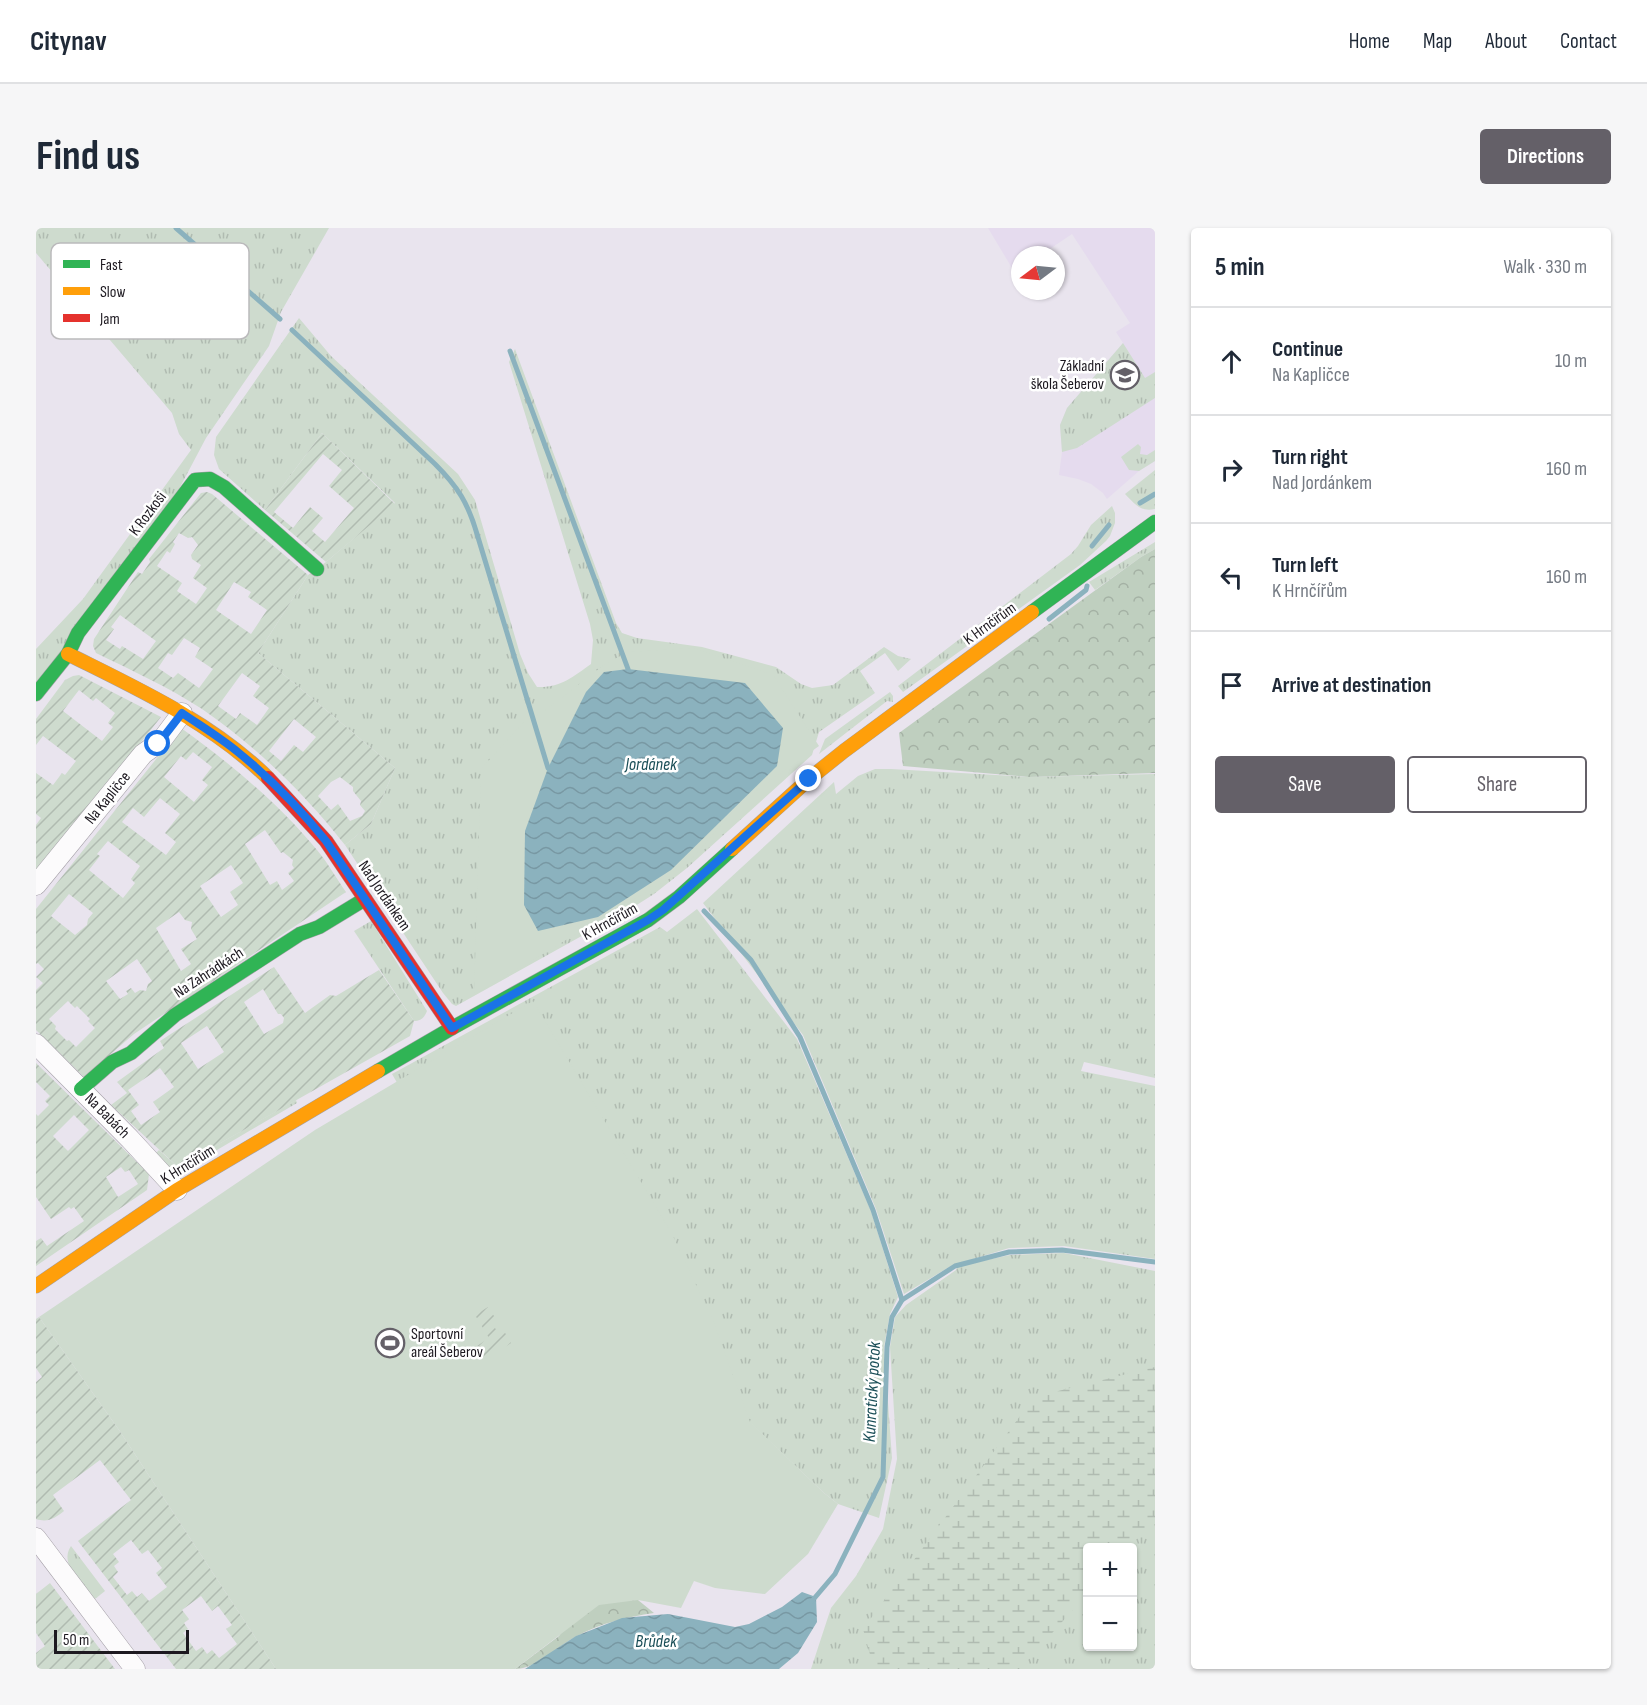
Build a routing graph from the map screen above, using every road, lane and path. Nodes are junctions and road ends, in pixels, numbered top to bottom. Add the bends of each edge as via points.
1 (1155, 522) edge
2 (317, 568) dead end
3 (68, 654) junction
4 (36, 694) edge
5 (182, 713) junction
6 (36, 885) edge
7 (365, 899) junction
8 (452, 1028) junction
9 (36, 1044) edge
10 (81, 1089) junction
11 (177, 1190) junction
12 (36, 1286) edge
13 (36, 1538) edge
14 (135, 1669) edge

1 - 8 street, K Hrnčířům via 809,779 663,910
2 - 3 street, K Rozkoši via 224,486 210,478 199,478 78,633
3 - 4 street, K Rozkoši
3 - 5 street, Nad Jordánkem
5 - 6 street, Na Kapličce via 161,741 143,754
5 - 7 street, Nad Jordánkem via 266,776 326,841
7 - 8 street, Nad Jordánkem
7 - 10 street, Na Zahrádkách via 300,934 175,1015
8 - 11 street, K Hrnčířům
9 - 10 street, Na Babách
10 - 11 street, Na Babách
11 - 12 street, K Hrnčířům
13 - 14 street

